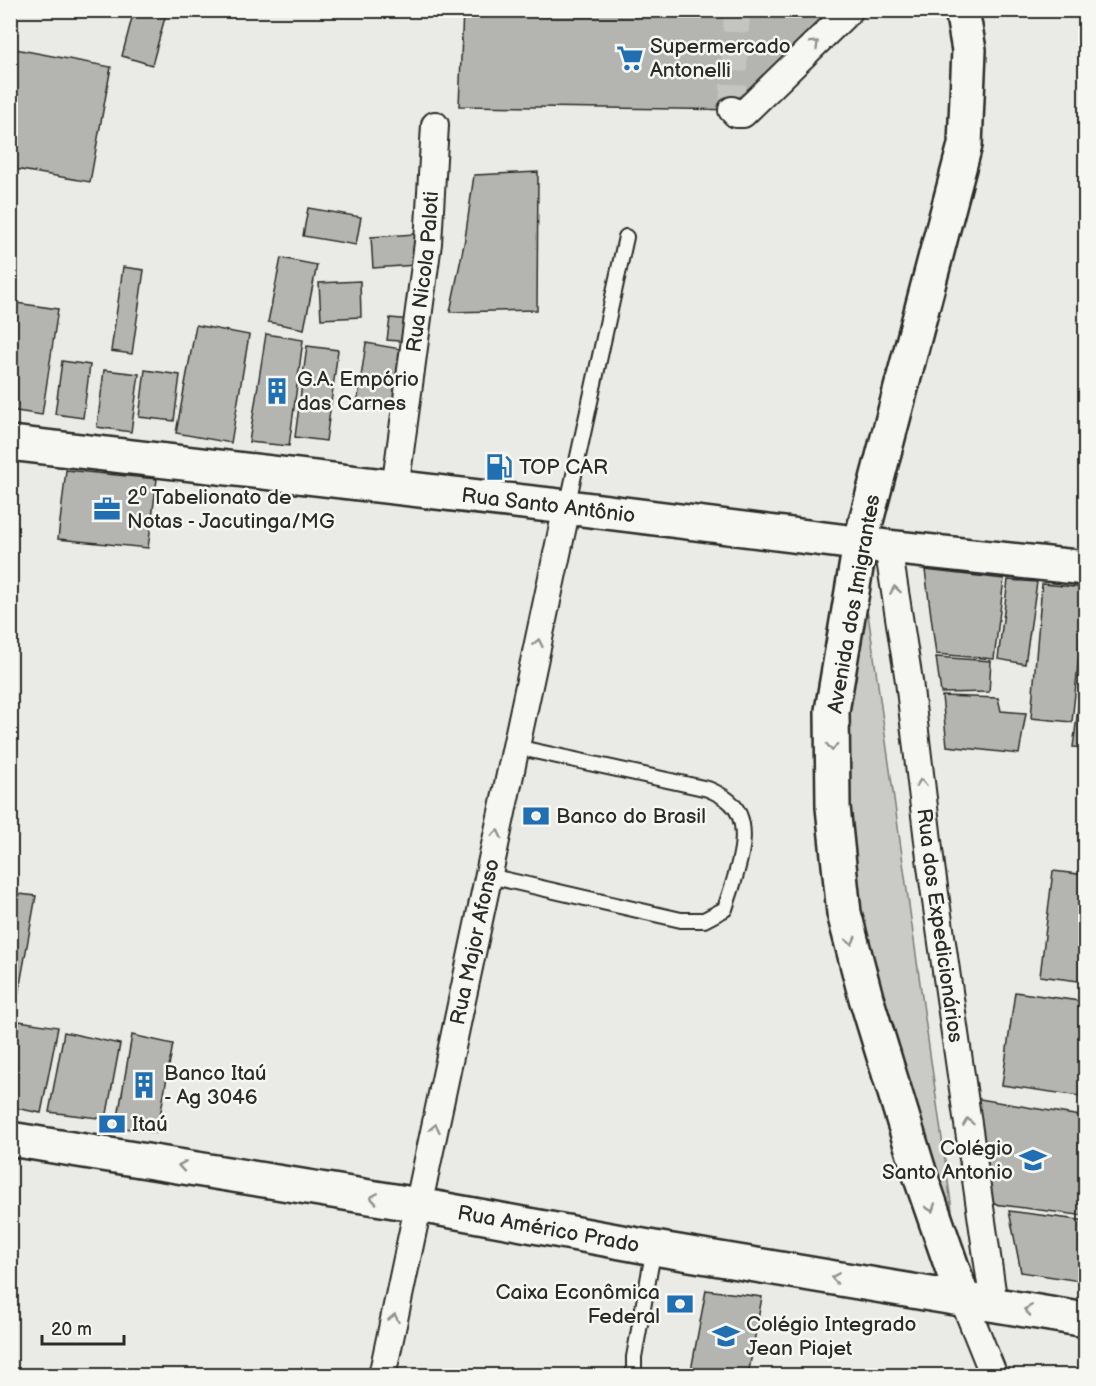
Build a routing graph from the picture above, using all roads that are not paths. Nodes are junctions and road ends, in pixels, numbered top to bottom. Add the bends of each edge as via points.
1 (850, 10) edge
2 (962, 10) edge
3 (738, 112) dead end
4 (435, 125) dead end
5 (626, 237) dead end
6 (10, 442) edge
7 (395, 489) junction
8 (567, 507) junction
9 (874, 546) junction
10 (1086, 568) edge
11 (516, 747) junction
12 (489, 876) junction
13 (10, 1139) edge
14 (419, 1205) junction
15 (654, 1248) junction
16 (978, 1302) junction
17 (1086, 1320) edge
18 (382, 1376) edge
19 (634, 1376) edge
20 (994, 1376) edge

3 -> 1 street
2 - 9 street, Avenida dos Imigrantes via 969,50 965,144
4 - 7 street, Rua Nicola Paloti via 428,243
5 - 8 lane
6 - 7 street, Rua Santo Antônio
7 - 8 street, Rua Santo Antônio
8 - 9 street, Rua Santo Antônio
11 -> 8 street, Rua Major Afonso
9 - 10 street, Rua Santo Antônio
16 -> 9 street, Rua dos Expedicionários via 909,681
9 -> 16 street, Avenida dos Imigrantes via 832,711 833,807 844,913 869,1010 922,1181
12 -> 11 street, Rua Major Afonso
11 - 12 lane via 708,789 730,802 741,820 743,848 725,909 704,920 681,920
14 -> 12 street, Rua Major Afonso
14 -> 13 street, Rua Américo Prado
14 - 15 street, Rua Américo Prado
18 -> 14 street, Rua Major Afonso
16 -> 15 street, Rua Américo Prado
15 - 19 lane
17 -> 16 street, Rua Américo Prado
16 - 20 street, Rua dos Expedicionários

